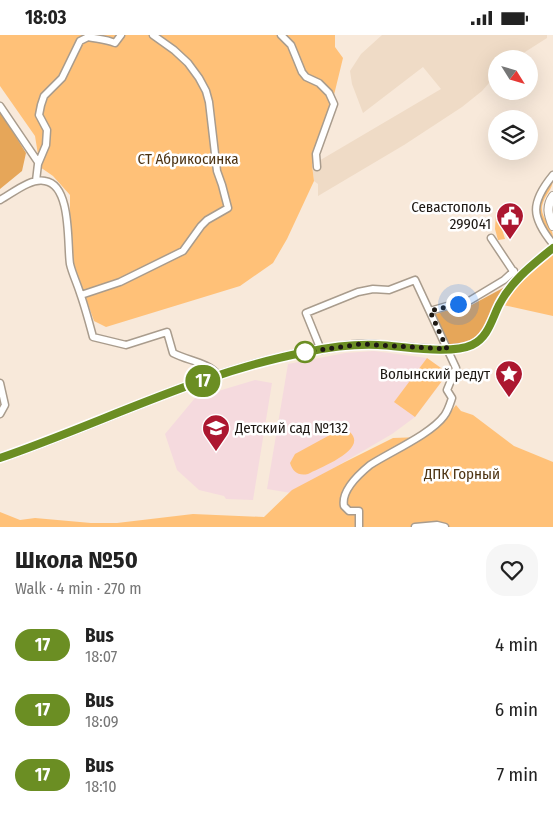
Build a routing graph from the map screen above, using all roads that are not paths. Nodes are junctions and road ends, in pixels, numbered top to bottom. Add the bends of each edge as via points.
1 (121, 35) edge
2 (153, 35) edge
3 (281, 35) edge
4 (0, 106) edge
5 (38, 162) junction
6 (317, 167) dead end
7 (553, 175) edge
8 (36, 181) junction
9 (553, 196) edge
10 (0, 200) edge
11 (553, 226) edge
12 (491, 238) dead end
13 (553, 246) edge
14 (515, 275) junction
15 (81, 295) junction
16 (430, 311) junction
17 (321, 349) junction
18 (447, 349) junction
19 (218, 375) junction
20 (0, 383) edge
21 (0, 414) edge
22 (0, 458) edge
23 (359, 527) edge
24 (416, 527) edge
25 (445, 527) edge

1 - 5 street via 115,43 88,37 80,41 62,78 44,96 39,115 47,130 46,145
2 - 15 street via 188,63 206,91 217,171 228,208 201,226 183,251 120,282
3 - 6 street via 291,45 302,72 329,93 334,104 316,154
4 - 5 street
5 - 8 street
7 - 13 street via 536,200 540,227
8 - 10 street
8 - 15 street via 46,181 60,193 70,235 71,265
9 - 11 main road via 548,209
12 - 14 street
13 - 14 main road
14 - 16 street via 464,304
14 - 18 main road via 480,339 470,346
15 - 19 street via 93,337 126,345 167,333 174,353 214,369
16 - 17 street via 415,280 390,290 358,292 306,313
16 - 18 street
17 - 18 main road via 361,344
17 - 19 main road
18 - 23 street via 456,368 447,390 452,398 448,410 430,429 383,456 358,476 343,501 349,511 359,511
19 - 22 main road
20 - 21 street via 5,405
24 - 25 street

